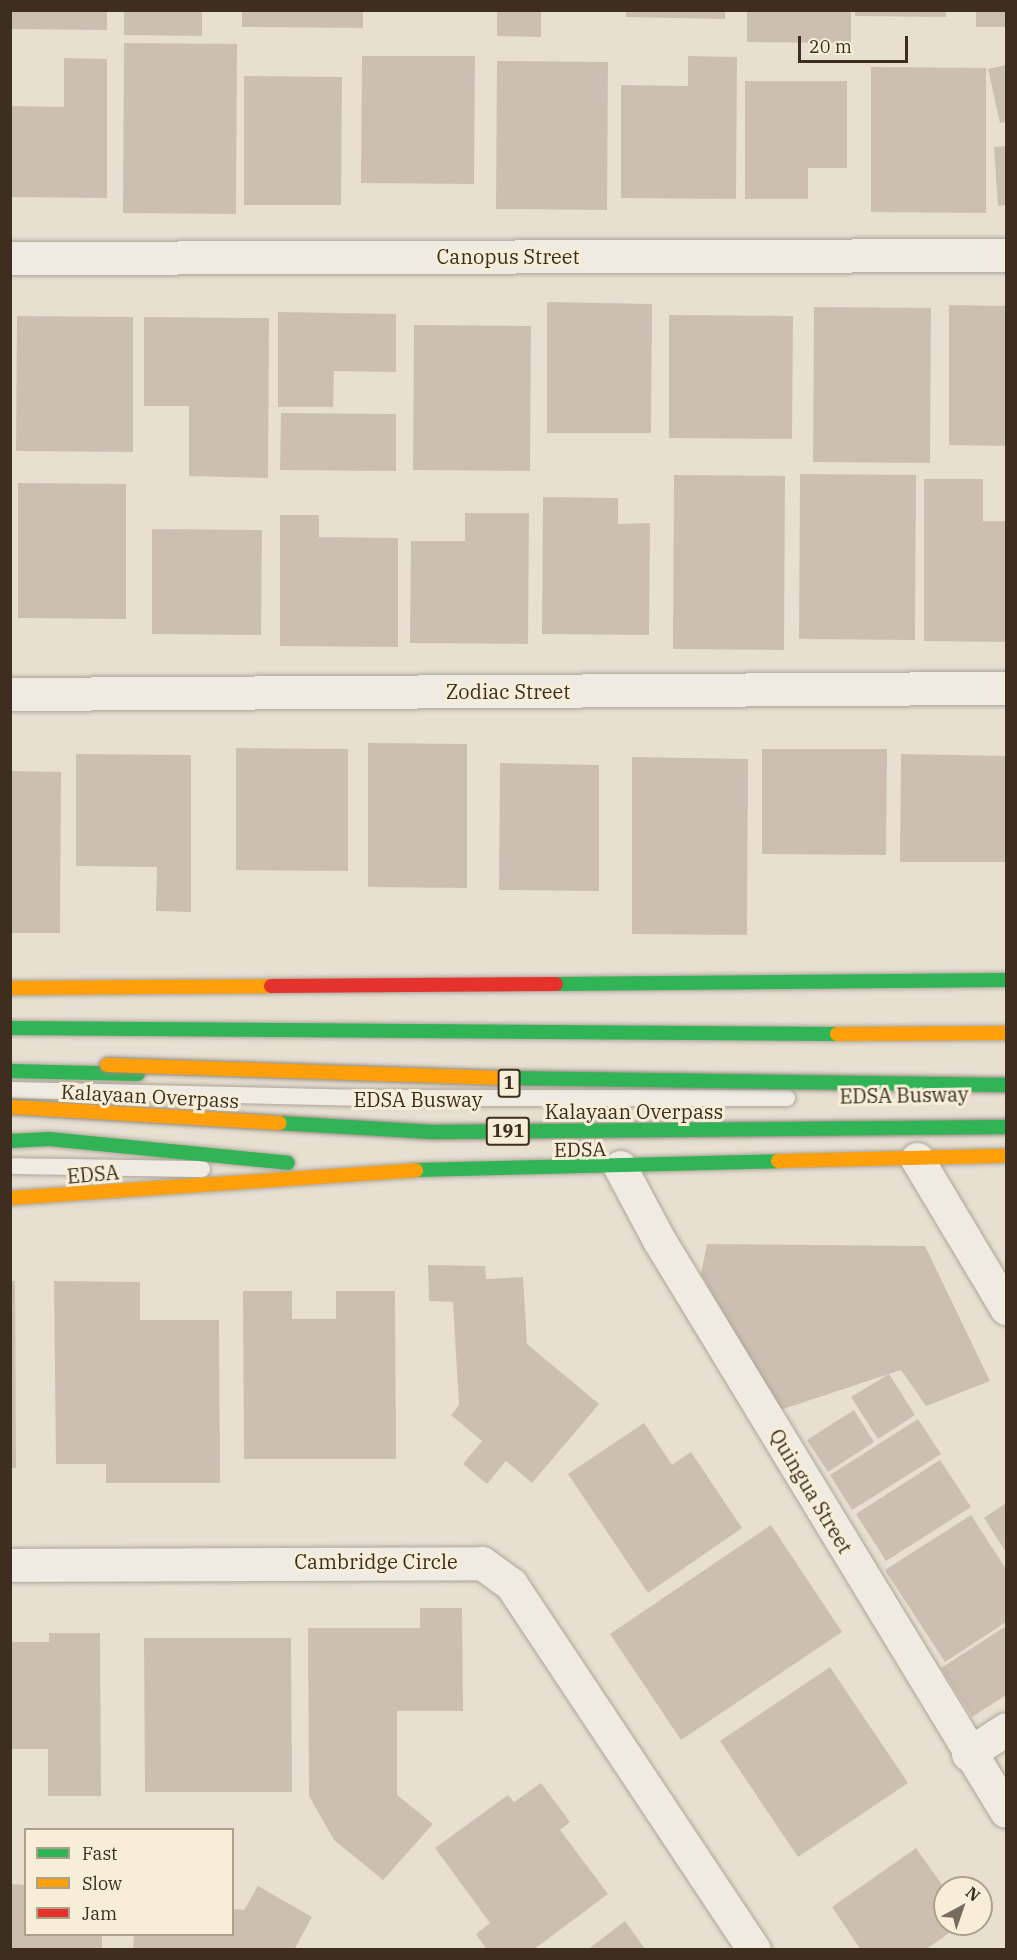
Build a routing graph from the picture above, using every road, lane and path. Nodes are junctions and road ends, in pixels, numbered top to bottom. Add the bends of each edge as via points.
1 (1006, 255) edge
2 (10, 258) edge
3 (1006, 688) edge
4 (10, 694) edge
5 (1006, 980) edge
6 (10, 988) edge
7 (10, 1028) edge
8 (1006, 1033) edge
9 (107, 1065) dead end
10 (10, 1071) edge
11 (1006, 1073) edge
12 (1006, 1085) edge
13 (10, 1090) edge
14 (1006, 1092) edge
15 (10, 1107) edge
16 (1006, 1127) edge
17 (10, 1141) edge
18 (1006, 1156) edge
19 (918, 1159) junction
20 (10, 1166) edge
21 (620, 1167) junction
22 (373, 1171) junction
23 (10, 1198) edge
24 (1006, 1308) edge
25 (10, 1565) edge
26 (1006, 1729) edge
27 (968, 1754) junction
28 (1006, 1811) edge
29 (754, 1950) edge

1 - 2 street, Canopus Street
3 - 4 street, Zodiac Street
5 - 6 main road
7 - 8 main road via 661,1035
9 - 12 main road, Kalayaan Overpass, bridge via 434,1077
10 - 11 main road, 1 via 659,1087
13 - 14 lane, EDSA Busway via 660,1101
15 - 16 main road, Kalayaan Overpass / 191, bridge via 432,1132
17 - 22 main road via 49,1139
18 - 19 main road, EDSA
19 - 21 main road, EDSA
19 - 24 street
20 - 22 lane
21 - 22 main road, EDSA
21 - 27 street, Quingua Street
22 - 23 main road, EDSA
25 - 29 street, Cambridge Circle via 482,1563 511,1584
26 - 27 street
27 - 28 street, Quingua Street

